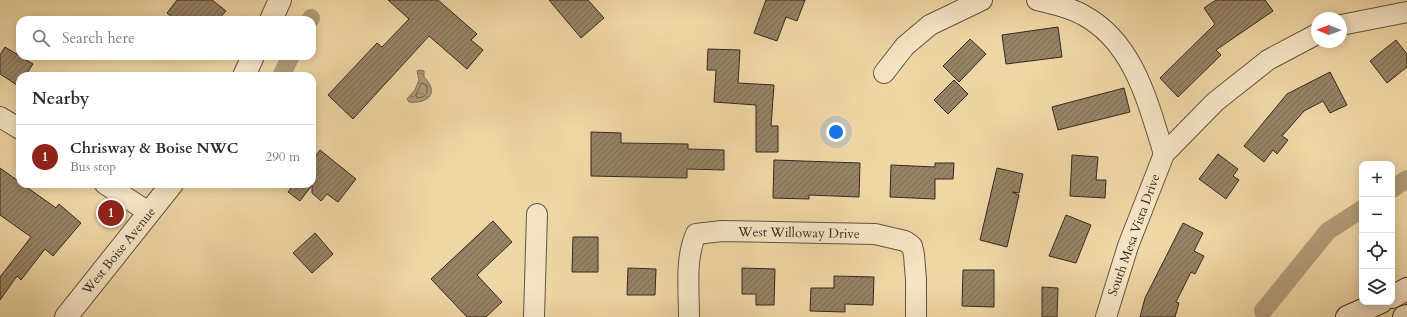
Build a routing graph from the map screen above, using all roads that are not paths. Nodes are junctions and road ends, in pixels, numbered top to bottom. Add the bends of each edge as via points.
1 (280, 0) edge
2 (982, 0) edge
3 (1037, 0) edge
4 (1407, 12) edge
5 (273, 16) edge
6 (1347, 24) edge
7 (1311, 37) edge
8 (251, 60) edge
9 (246, 72) edge
10 (884, 74) dead end
11 (0, 117) edge
12 (16, 127) edge
13 (1164, 154) junction
14 (111, 188) edge
15 (169, 188) edge
16 (150, 213) junction
17 (537, 214) dead end
18 (1407, 289) edge
19 (1395, 295) edge
20 (1374, 305) edge
21 (1407, 316) edge
22 (66, 317) edge
23 (534, 317) edge
24 (689, 317) edge
25 (916, 317) edge
26 (1106, 317) edge
27 (1347, 317) edge
28 (1404, 317) edge

1 - 5 street
2 - 10 street via 930,25 906,46
3 - 13 street via 1066,7 1084,15 1105,31 1127,57 1145,94
4 - 6 street
7 - 13 street, South Mesa Vista Drive via 1268,60 1215,102
8 - 9 street
11 - 12 street
13 - 26 street, South Mesa Vista Drive via 1128,246
14 - 16 street
15 - 16 street, West Boise Avenue
16 - 22 street, West Boise Avenue
17 - 23 street
18 - 19 street
20 - 27 street
21 - 28 street
24 - 25 street, West Willoway Drive via 690,255 693,240 696,234 722,231 875,234 905,241 912,246 914,255

